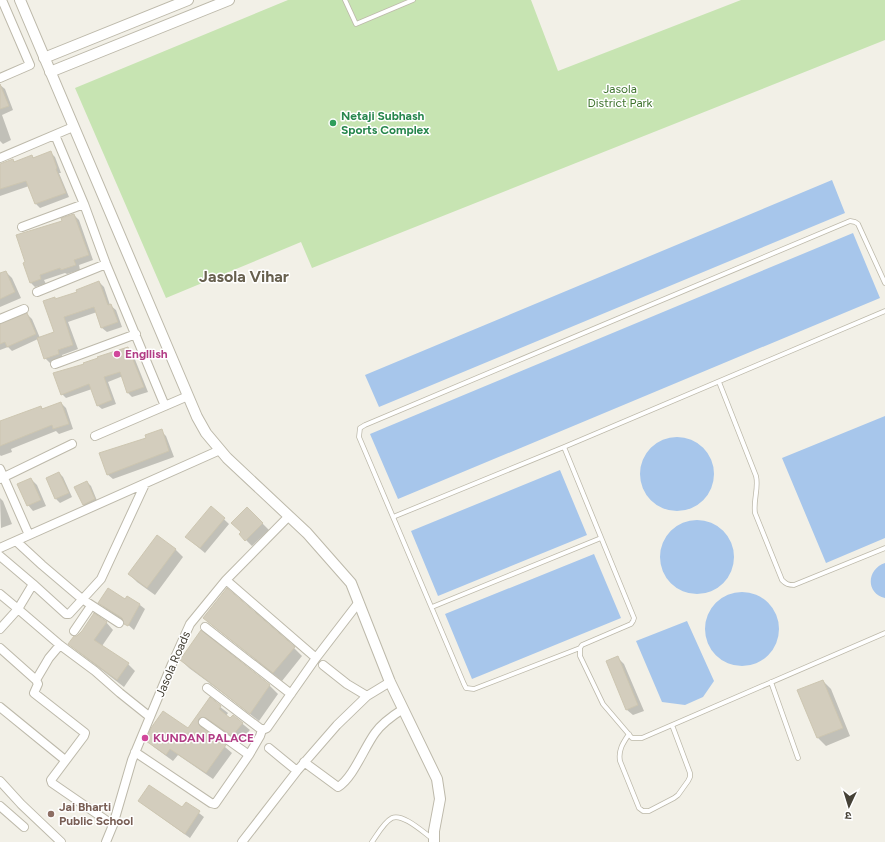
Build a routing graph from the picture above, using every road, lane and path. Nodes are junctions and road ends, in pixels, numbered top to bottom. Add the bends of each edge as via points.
1 (20, 0) edge
2 (188, 0) edge
3 (229, 0) edge
4 (345, 0) edge
5 (413, 0) edge
6 (2, 3) edge
7 (44, 58) junction
8 (50, 72) junction
9 (0, 78) edge
10 (73, 127) junction
11 (55, 135) junction
12 (0, 158) edge
13 (84, 204) junction
14 (22, 227) dead end
15 (106, 264) junction
16 (885, 283) edge
17 (37, 292) dead end
18 (24, 309) dead end
19 (885, 311) edge
20 (0, 319) edge
21 (136, 334) junction
22 (55, 364) dead end
23 (720, 382) junction
24 (188, 396) junction
25 (166, 406) junction
26 (95, 436) dead end
27 (72, 444) dead end
28 (564, 448) junction
29 (220, 450) junction
30 (0, 469) edge
31 (2, 478) edge
32 (145, 484) junction
33 (289, 516) junction
34 (394, 517) junction
35 (28, 535) junction
36 (601, 538) junction
37 (16, 540) junction
38 (0, 548) edge
39 (885, 548) edge
40 (0, 556) edge
41 (226, 580) junction
42 (33, 584) junction
43 (0, 594) edge
44 (82, 599) junction
45 (359, 602) junction
46 (91, 606) junction
47 (432, 607) junction
48 (18, 609) junction
49 (119, 623) dead end
50 (205, 627) dead end
51 (0, 629) edge
52 (74, 631) dead end
53 (885, 632) edge
54 (60, 645) junction
55 (0, 648) edge
56 (580, 648) junction
57 (316, 658) junction
58 (323, 665) dead end
59 (36, 680) junction
60 (390, 682) junction
61 (771, 682) junction
62 (207, 688) dead end
63 (291, 694) junction
64 (367, 696) junction
65 (0, 707) edge
66 (403, 709) junction
67 (150, 717) junction
68 (203, 722) dead end
69 (672, 725) junction
70 (262, 730) junction
71 (629, 734) junction
72 (269, 748) dead end
73 (135, 752) junction
74 (248, 755) junction
75 (798, 758) dead end
76 (65, 760) junction
77 (304, 762) junction
78 (297, 771) junction
79 (0, 781) edge
80 (0, 806) edge
81 (113, 825) junction
82 (24, 827) dead end
83 (434, 841) edge
84 (61, 842) edge
85 (106, 842) edge
86 (242, 842) edge
87 (372, 842) edge

1 - 7 street
2 - 7 street
3 - 8 street
4 - 5 lane via 356,24
6 - 9 street via 30,65
7 - 8 street
8 - 10 street
10 - 11 street
10 - 24 street
11 - 12 street
11 - 13 street
13 - 14 street
13 - 15 street
15 - 17 street
15 - 21 street
16 - 34 lane via 858,224 850,221 365,425 360,428 359,437
18 - 20 street
19 - 23 lane
21 - 22 street
21 - 25 street
23 - 28 lane
23 - 39 lane via 756,476 756,513 785,584 794,585
24 - 25 street
24 - 29 street via 197,417
25 - 26 street
27 - 31 street
28 - 34 lane
28 - 36 lane
29 - 32 street
29 - 33 street
30 - 31 street
31 - 35 street
32 - 35 street
32 - 44 street via 101,579
33 - 41 street, Jasola Roads
33 - 45 street via 351,583
34 - 47 lane
35 - 37 street
36 - 47 lane
36 - 56 lane via 633,615 633,622
37 - 38 street
37 - 44 street
40 - 42 street
41 - 57 street
41 - 67 street, Jasola Roads via 190,624
42 - 44 street via 68,614
42 - 48 street
43 - 48 street
44 - 46 street
45 - 57 street
45 - 60 street
46 - 49 street
46 - 52 street
47 - 56 lane via 464,684 471,690
48 - 51 street
48 - 54 street
50 - 63 street
53 - 61 lane
54 - 59 street
54 - 67 street
55 - 59 street
56 - 71 lane via 580,656 603,704
57 - 63 street
58 - 64 street via 346,684
59 - 76 street via 38,684 34,693 85,733
60 - 64 street
60 - 66 street
61 - 69 lane
61 - 75 lane
62 - 70 street
63 - 70 street via 267,728
64 - 77 street
65 - 76 street
66 - 77 street via 375,733 349,777 338,787
66 - 83 street via 437,779 440,799
67 - 73 street, Jasola Roads
68 - 74 street
69 - 71 lane via 642,738 632,738
69 - 71 lane via 690,777 678,795 649,811 638,808 620,761 620,748
70 - 74 street
72 - 78 street
73 - 74 street via 213,804 217,802
73 - 81 street, Jasola Roads
76 - 81 street via 52,782
77 - 78 street
78 - 86 street
79 - 84 street
80 - 82 street
81 - 85 street, Jasola Roads
83 - 87 lane via 407,820 398,817 388,821

